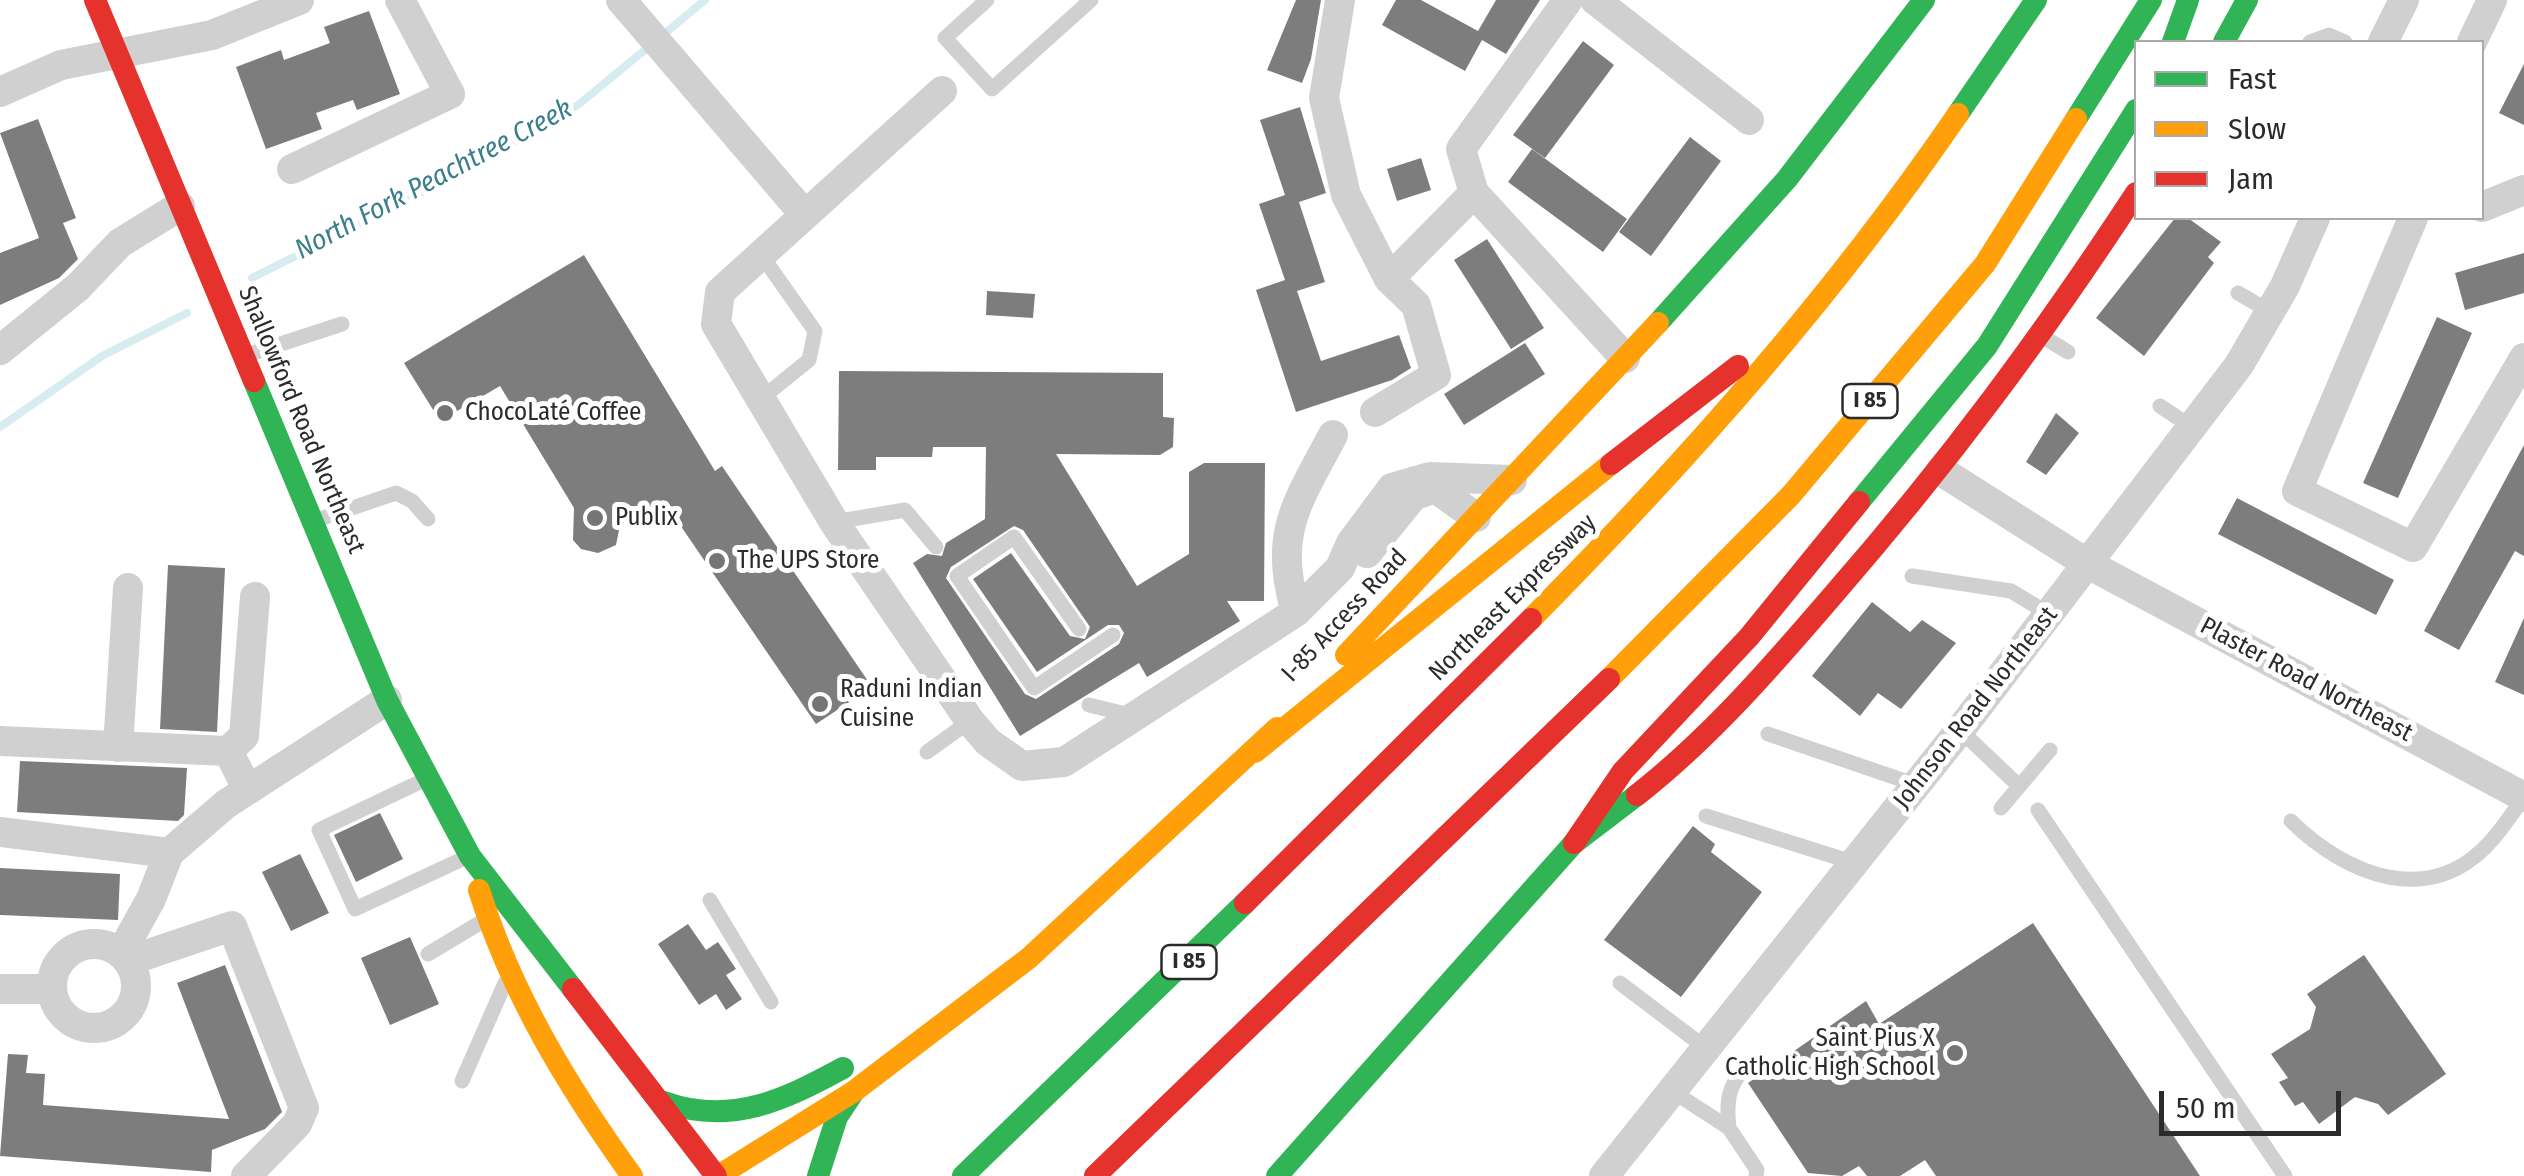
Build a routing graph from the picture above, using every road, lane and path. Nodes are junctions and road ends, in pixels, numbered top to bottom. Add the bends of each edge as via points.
1 (95, 0) edge
2 (254, 0) edge
3 (299, 0) edge
4 (316, 0) edge
5 (400, 0) edge
6 (621, 0) edge
7 (986, 0) edge
8 (1090, 0) edge
9 (1340, 0) edge
10 (1568, 0) edge
11 (1595, 0) edge
12 (1924, 0) edge
13 (2036, 0) edge
14 (2151, 0) edge
15 (2188, 0) edge
16 (2247, 0) edge
17 (2404, 0) edge
18 (2492, 0) edge
19 (212, 35) junction
20 (2174, 40) edge
21 (2225, 40) edge
22 (2315, 40) edge
23 (2340, 40) edge
24 (2384, 40) edge
25 (2473, 40) edge
26 (117, 53) junction
27 (942, 91) dead end
28 (0, 92) edge
29 (2134, 114) edge
30 (1749, 120) dead end
31 (292, 169) dead end
32 (2524, 190) edge
33 (1474, 193) junction
34 (2134, 196) edge
35 (180, 206) junction
36 (2484, 206) edge
37 (805, 215) junction
38 (2314, 220) edge
39 (2412, 220) edge
40 (762, 256) junction
41 (1389, 279) junction
42 (2238, 292) dead end
43 (2269, 311) junction
44 (342, 324) dead end
45 (1797, 332) junction
46 (2041, 336) junction
47 (0, 350) edge
48 (2068, 352) dead end
49 (243, 356) junction
50 (1625, 358) junction
51 (2524, 358) edge
52 (762, 398) junction
53 (2160, 406) dead end
54 (1375, 412) dead end
55 (2190, 426) junction
56 (1333, 435) dead end
57 (1941, 471) junction
58 (1512, 480) junction
59 (1476, 517) junction
60 (428, 519) dead end
61 (315, 520) junction
62 (834, 522) junction
63 (1366, 522) junction
64 (936, 547) dead end
65 (2088, 564) junction
66 (1912, 576) dead end
67 (128, 588) dead end
68 (255, 597) dead end
69 (1296, 612) junction
70 (2049, 614) junction
71 (1079, 629) dead end
72 (1113, 635) dead end
73 (387, 700) junction
74 (1089, 706) dead end
75 (1136, 717) junction
76 (970, 721) junction
77 (1960, 730) junction
78 (1768, 734) dead end
79 (0, 741) edge
80 (118, 746) junction
81 (2050, 750) dead end
82 (228, 752) junction
83 (927, 752) dead end
84 (1255, 752) junction
85 (426, 779) junction
86 (1917, 785) junction
87 (2018, 786) junction
88 (248, 790) junction
89 (2524, 797) edge
90 (2001, 808) dead end
91 (2038, 810) dead end
92 (1706, 816) dead end
93 (2292, 820) dead end
94 (0, 832) edge
95 (1574, 843) junction
96 (170, 852) junction
97 (470, 856) junction
98 (1855, 863) junction
99 (710, 900) dead end
100 (486, 918) junction
101 (428, 954) dead end
102 (124, 957) junction
103 (511, 970) junction
104 (1620, 983) dead end
105 (0, 989) edge
106 (51, 989) junction
107 (771, 1002) dead end
108 (1707, 1049) junction
109 (906, 1050) junction
110 (1746, 1066) dead end
111 (462, 1081) dead end
112 (1672, 1091) junction
113 (853, 1092) junction
114 (664, 1102) junction
115 (1729, 1128) junction
116 (246, 1176) edge
117 (632, 1176) edge
118 (717, 1176) edge
119 (818, 1176) edge
120 (963, 1176) edge
121 (1095, 1176) edge
122 (1276, 1176) edge
123 (1604, 1176) edge
124 (1756, 1176) edge
125 (2285, 1176) edge

1 - 26 main road, Shallowford Road Northeast
2 - 19 street via 237,7
3 - 19 street
4 - 19 street via 306,17 248,38
5 - 31 street via 450,94
6 - 37 street
7 - 8 lane via 945,38 992,89
9 - 41 street via 1324,98 1346,194
10 - 33 street via 1462,148
11 - 30 street
12 - 50 main road, I-85 Access Road via 1787,179
13 - 45 main road, Northeast Expressway / I 85 via 1898,201
14 - 121 main road, I 85 via 1985,264 1791,496 1590,700
15 - 20 main road
16 - 21 main road
17 - 24 street
18 - 25 street
19 - 26 street
22 - 23 lane
26 - 28 street via 61,65
26 - 35 main road, Shallowford Road Northeast
27 - 37 street
29 - 95 main road via 1987,346 1749,636 1623,771
32 - 36 street
33 - 41 street
33 - 50 street
34 - 46 main road
35 - 47 street via 120,244
35 - 49 main road, Shallowford Road Northeast
37 - 40 street
38 - 43 street, Johnson Road Northeast
39 - 51 street via 2297,492 2413,547
40 - 52 street via 720,292 716,324
40 - 52 lane via 816,331 808,360
41 - 54 street via 1416,305 1436,375
42 - 43 lane
43 - 55 street, Johnson Road Northeast via 2239,365
44 - 49 lane
45 - 84 main road via 1734,368 1649,431
45 - 120 main road, Northeast Expressway / I 85 via 1570,581 1190,961
46 - 48 lane
46 - 57 main road
49 - 61 main road, Shallowford Road Northeast
50 - 58 main road, I-85 Access Road
52 - 62 street
53 - 55 lane
55 - 65 street, Johnson Road Northeast
56 - 69 street via 1290,517 1284,574
57 - 65 street, Plaster Road Northeast
57 - 95 main road via 1756,686 1642,791
58 - 59 main road, I-85 Access Road
58 - 63 street via 1430,477 1392,488
59 - 63 street via 1435,488
59 - 84 main road, I-85 Access Road
60 - 61 lane via 396,493
61 - 73 main road, Shallowford Road Northeast
62 - 64 lane via 905,510
62 - 76 street
63 - 69 street via 1340,568
65 - 70 street, Johnson Road Northeast
65 - 89 street, Plaster Road Northeast
66 - 70 lane via 2012,591
67 - 80 street
68 - 82 street via 244,736
69 - 75 street
70 - 77 street, Johnson Road Northeast
71 - 72 lane via 1014,538 958,576 1034,688
73 - 85 main road, Shallowford Road Northeast
73 - 88 street
74 - 75 lane
75 - 76 street via 1064,762 1022,766
76 - 83 lane
77 - 86 street, Johnson Road Northeast
77 - 87 lane
78 - 86 lane
79 - 80 street
80 - 82 street
81 - 87 lane
82 - 88 street
84 - 109 main road, I-85 Access Road via 1029,958
85 - 97 main road, Shallowford Road Northeast
85 - 97 lane via 319,830 355,909
86 - 98 street, Johnson Road Northeast
87 - 90 lane
88 - 96 street
89 - 93 lane via 2490,843 2464,864 2418,880 2384,878 2340,861
91 - 125 lane
92 - 98 lane
94 - 96 street
95 - 122 main road
96 - 102 street
97 - 100 main road, Shallowford Road Northeast
97 - 114 main road, Shallowford Road Northeast via 576,979
98 - 108 street, Johnson Road Northeast
99 - 107 lane
100 - 101 lane
100 - 103 main road, Shallowford Road Northeast
102 - 106 street via 96,944 69,951
102 - 106 street via 136,990 115,1024 74,1024 62,1015
102 - 116 street via 232,926 304,1108 297,1124
103 - 111 lane
103 - 117 main road, Shallowford Road Northeast via 585,1106
104 - 108 lane
105 - 106 street
108 - 112 street, Johnson Road Northeast
109 - 113 main road, I-85 Access Road
109 - 114 main road via 846,1066 748,1112 709,1116
110 - 115 lane via 1732,1081
112 - 115 lane
112 - 123 street, Johnson Road Northeast
113 - 118 main road, I-85 Access Road
113 - 119 main road via 837,1117
114 - 118 main road, Shallowford Road Northeast
115 - 124 lane

